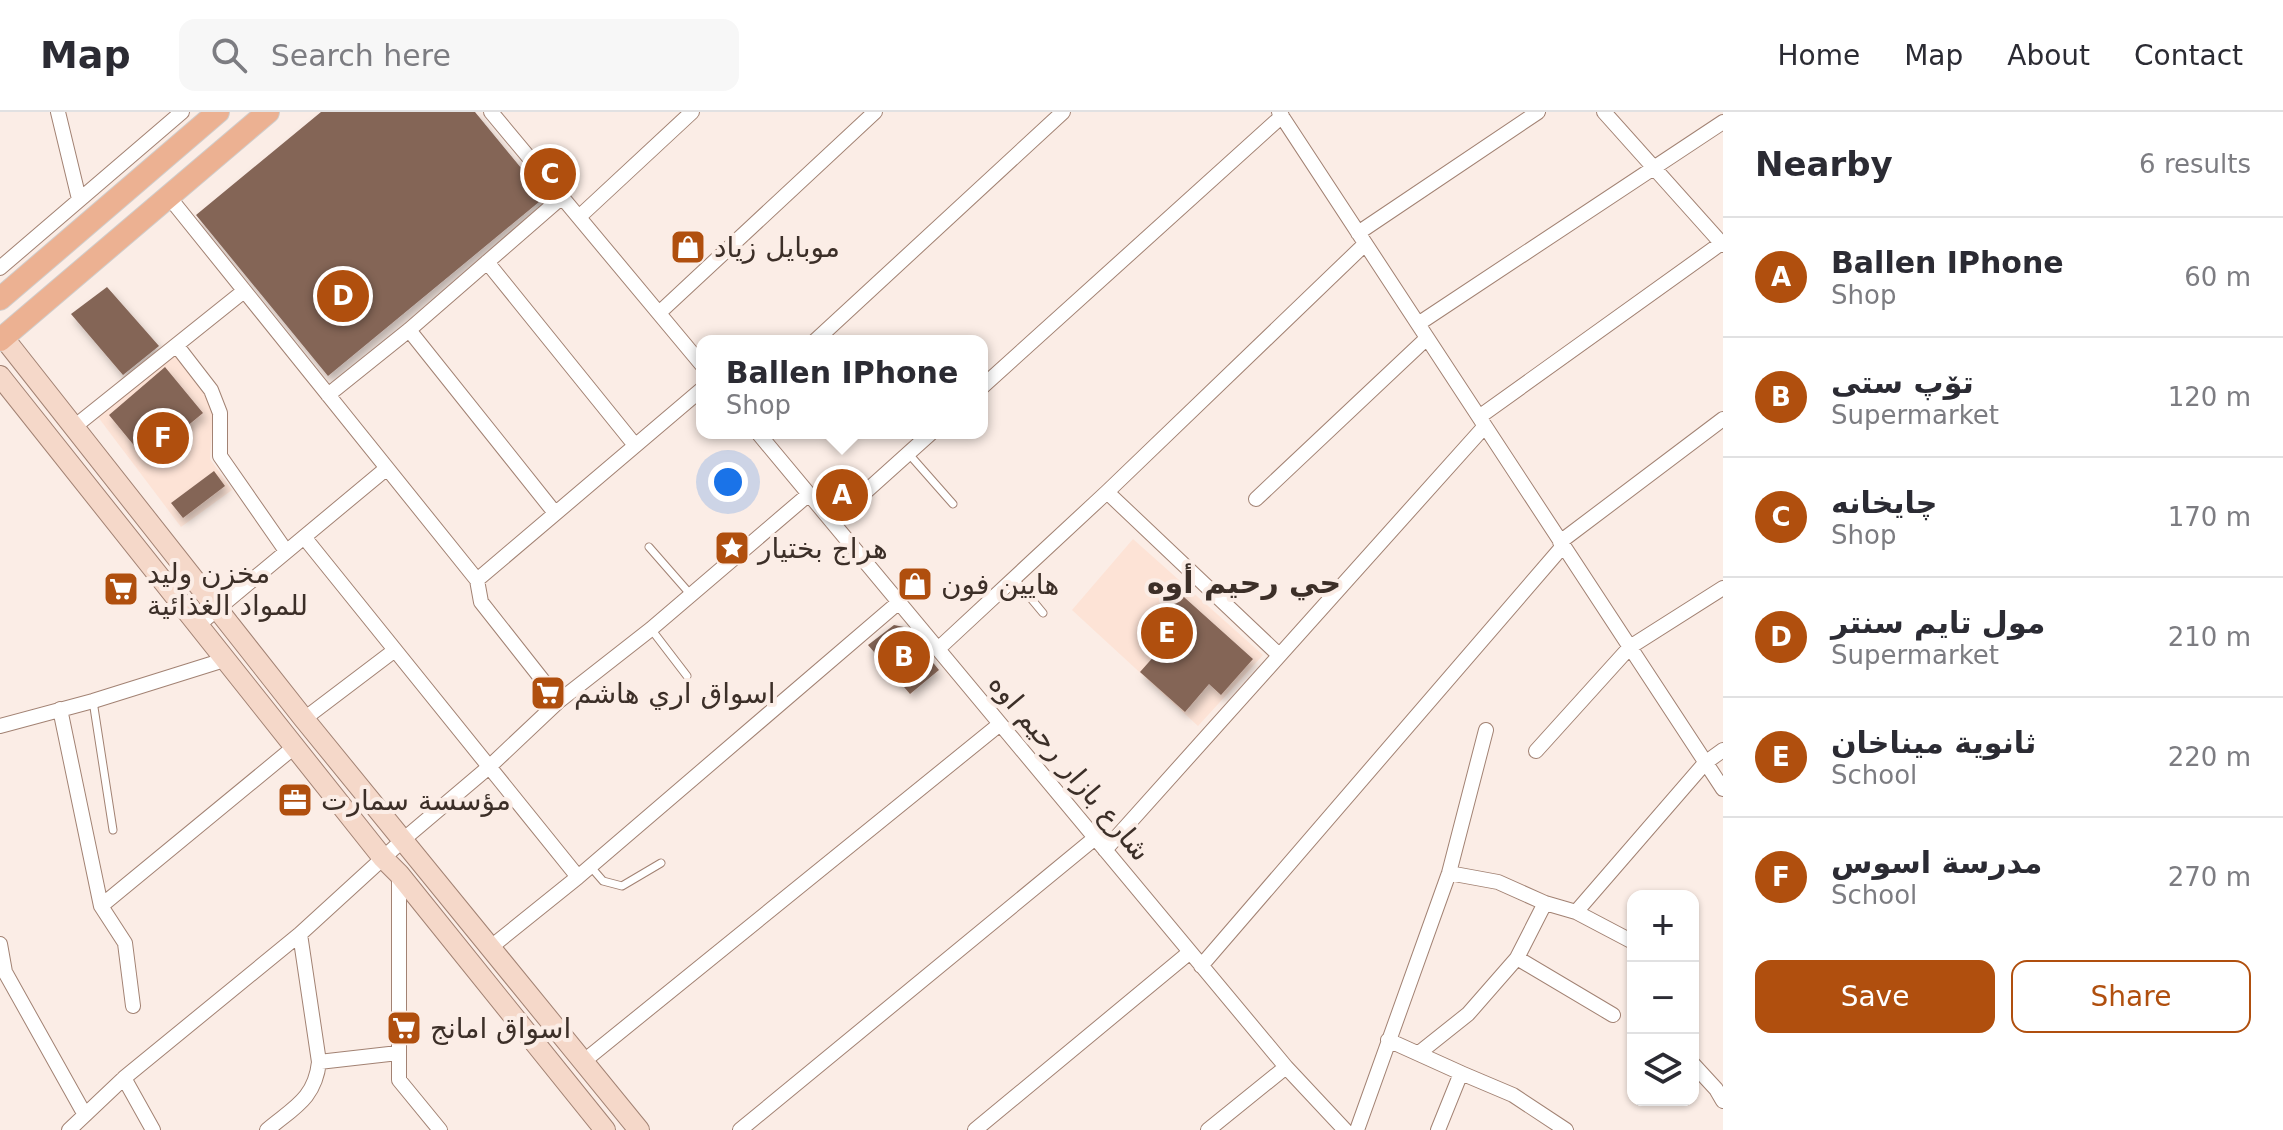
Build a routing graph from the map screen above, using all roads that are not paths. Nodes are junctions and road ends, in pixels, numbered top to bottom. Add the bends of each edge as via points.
1 (58, 112) edge
2 (182, 112) edge
3 (218, 112) edge
4 (268, 112) edge
5 (692, 112) edge
6 (875, 112) edge
7 (1063, 112) edge
8 (1538, 112) edge
9 (1604, 112) edge
10 (1281, 114) edge
11 (498, 115) edge
12 (1723, 122) edge
13 (1654, 168) junction
14 (169, 197) junction
15 (562, 197) junction
16 (79, 199) junction
17 (579, 217) junction
18 (1361, 239) junction
19 (1723, 244) edge
20 (487, 262) junction
21 (0, 268) edge
22 (244, 291) junction
23 (0, 299) edge
24 (659, 313) junction
25 (1418, 324) junction
26 (409, 330) junction
27 (821, 335) edge
28 (1427, 338) junction
29 (2, 339) edge
30 (177, 346) junction
31 (19, 357) junction
32 (696, 358) edge
33 (0, 376) edge
34 (988, 382) edge
35 (696, 394) edge
36 (328, 395) junction
37 (1723, 419) edge
38 (1482, 422) junction
39 (74, 427) junction
40 (763, 439) edge
41 (924, 439) edge
42 (634, 444) junction
43 (908, 453) junction
44 (387, 468) junction
45 (1107, 492) junction
46 (809, 494) junction
47 (1256, 499) dead end
48 (953, 504) dead end
49 (555, 513) junction
50 (832, 522) junction
51 (304, 537) junction
52 (1561, 544) junction
53 (649, 547) dead end
54 (286, 551) junction
55 (1014, 578) junction
56 (477, 580) junction
57 (1723, 588) edge
58 (691, 595) junction
59 (899, 602) junction
60 (216, 608) junction
61 (1043, 613) dead end
62 (197, 626) junction
63 (651, 629) junction
64 (1630, 647) junction
65 (938, 649) junction
66 (395, 650) junction
67 (1279, 655) junction
68 (224, 660) junction
69 (687, 676) dead end
70 (93, 701) junction
71 (559, 701) junction
72 (60, 709) junction
73 (304, 719) junction
74 (1000, 724) junction
75 (0, 726) edge
76 (1486, 730) dead end
77 (293, 748) junction
78 (1723, 750) edge
79 (1536, 751) dead end
80 (1705, 763) junction
81 (489, 767) junction
82 (1723, 789) edge
83 (113, 830) dead end
84 (404, 839) junction
85 (1100, 844) junction
86 (383, 858) junction
87 (661, 863) dead end
88 (590, 866) junction
89 (1449, 873) junction
90 (399, 874) junction
91 (578, 877) junction
92 (1545, 903) junction
93 (101, 906) junction
94 (1576, 912) junction
95 (300, 934) junction
96 (1627, 939) edge
97 (0, 944) edge
98 (491, 947) junction
99 (1190, 952) junction
100 (1517, 958) junction
101 (1201, 966) junction
102 (133, 1006) dead end
103 (1613, 1015) dead end
104 (1388, 1040) junction
105 (398, 1053) junction
106 (1419, 1053) junction
107 (584, 1061) junction
108 (319, 1062) junction
109 (1286, 1067) junction
110 (1699, 1071) edge
111 (1461, 1073) junction
112 (124, 1078) junction
113 (1723, 1101) edge
114 (85, 1115) junction
115 (69, 1130) edge
116 (153, 1130) edge
117 (267, 1130) edge
118 (440, 1130) edge
119 (605, 1130) edge
120 (639, 1130) edge
121 (740, 1130) edge
122 (975, 1130) edge
123 (1208, 1130) edge
124 (1345, 1130) edge
125 (1357, 1130) edge
126 (1438, 1130) edge
127 (1566, 1130) edge

1 - 16 street
2 - 16 street
3 - 23 main road
4 - 14 main road
5 - 17 street
6 - 24 street
7 - 27 street
8 - 18 street
9 - 13 street
10 - 18 street
10 - 34 street
11 - 15 street
12 - 13 street
13 - 19 street
13 - 25 street
14 - 22 street
14 - 29 main road
15 - 17 street
15 - 20 street
16 - 21 street
17 - 24 street
18 - 25 street
18 - 45 street
19 - 38 street
20 - 26 street
20 - 42 street
22 - 30 street
22 - 36 street
24 - 32 street
25 - 28 street
26 - 36 street
26 - 49 street
28 - 38 street
28 - 47 street
29 - 31 street
30 - 39 street
30 - 54 street via 211,390 220,413 220,456
31 - 33 street
31 - 39 street
33 - 62 street
35 - 42 street
36 - 44 street
37 - 52 street
38 - 52 street
38 - 67 street
39 - 60 street
40 - 46 street, شارع بازار رحيم اوه
41 - 43 street
42 - 49 street
43 - 48 lane
43 - 50 street
44 - 51 street
44 - 56 street
45 - 55 street
45 - 67 street
46 - 50 street, شارع بازار رحيم اوه
46 - 58 street
49 - 56 street
50 - 59 street, شارع بازار رحيم اوه
51 - 54 street
51 - 66 street
52 - 64 street
52 - 101 street
53 - 58 lane
54 - 60 street
55 - 61 lane
55 - 65 street
56 - 71 street via 481,602
57 - 64 street
58 - 63 street
59 - 65 street, شارع بازار رحيم اوه
59 - 88 street
60 - 62 street
60 - 73 street
62 - 68 street
63 - 69 lane
63 - 71 street
64 - 79 street
64 - 80 street
65 - 74 street, شارع بازار رحيم اوه
66 - 73 street
66 - 81 street
67 - 85 street
68 - 70 street
68 - 77 street
70 - 72 street
70 - 83 lane
71 - 81 street
72 - 75 street
72 - 93 street
73 - 84 street
74 - 85 street, شارع بازار رحيم اوه
74 - 107 street
76 - 89 street
77 - 86 street
77 - 93 street
78 - 80 street
80 - 82 street
80 - 94 street
81 - 84 street
81 - 91 street
84 - 86 street
84 - 98 street
85 - 99 street, شارع بازار رحيم اوه
85 - 121 street
86 - 90 street
86 - 95 street
87 - 88 lane via 622,886 603,881
88 - 91 street
89 - 92 street via 1498,882
89 - 104 street
90 - 105 street
90 - 119 street
91 - 98 street
92 - 94 street
92 - 100 street
93 - 102 street via 125,943
94 - 96 street
95 - 108 street
95 - 112 street
97 - 114 street via 5,972
98 - 107 street
99 - 101 street, شارع بازار رحيم اوه
99 - 122 street
100 - 103 street
100 - 106 street via 1468,1014
101 - 109 street, شارع بازار رحيم اوه
104 - 106 street
104 - 125 street
105 - 108 street
105 - 118 street via 399,1080
106 - 111 street
107 - 120 street
108 - 117 street via 308,1096
109 - 123 street
109 - 124 street, شارع بازار رحيم اوه
110 - 113 street
111 - 126 street
111 - 127 street via 1513,1095
112 - 114 street
112 - 116 street
114 - 115 street

